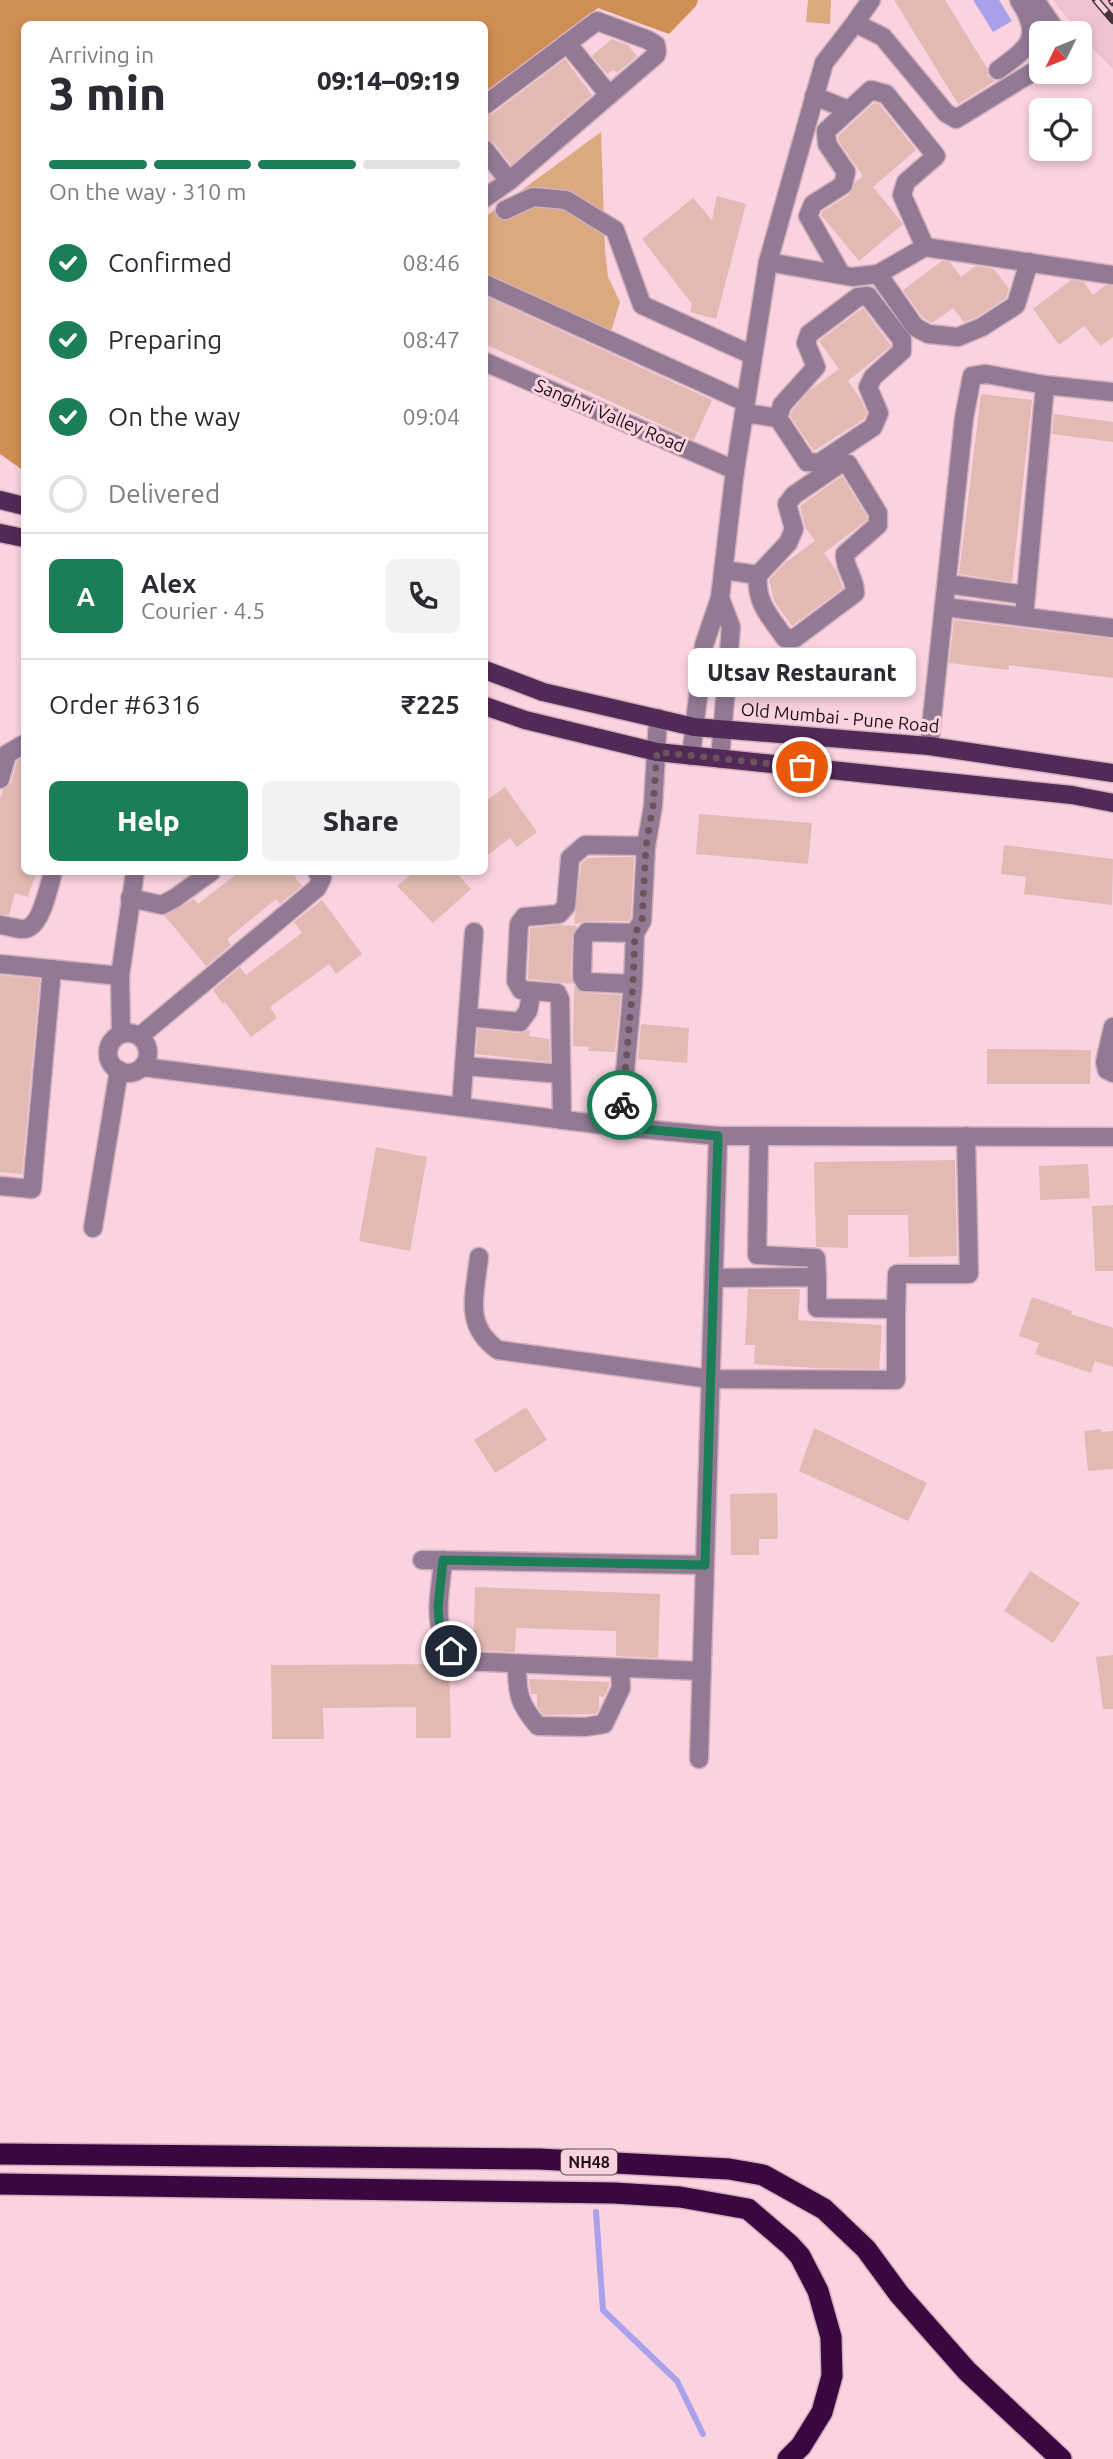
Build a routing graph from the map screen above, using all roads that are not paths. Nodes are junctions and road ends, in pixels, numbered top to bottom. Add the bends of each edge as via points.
1 (871, 0) edge
2 (1019, 0) edge
3 (1035, 0) edge
4 (1049, 21) edge
5 (855, 23) junction
6 (567, 43) junction
7 (998, 70) dead end
8 (1029, 74) edge
9 (609, 94) junction
10 (814, 96) junction
11 (488, 103) edge
12 (849, 110) junction
13 (488, 154) edge
14 (509, 181) junction
15 (488, 196) edge
16 (505, 210) dead end
17 (925, 247) junction
18 (768, 261) junction
19 (1029, 262) junction
20 (841, 274) junction
21 (878, 274) junction
22 (1113, 275) edge
23 (488, 285) edge
24 (752, 355) junction
25 (488, 363) edge
26 (1045, 385) junction
27 (1113, 392) edge
28 (744, 408) junction
29 (778, 418) junction
30 (735, 470) junction
31 (0, 500) edge
32 (21, 505) edge
33 (0, 533) edge
34 (21, 537) edge
35 (724, 570) junction
36 (758, 575) junction
37 (947, 584) junction
38 (1026, 595) junction
39 (720, 598) junction
40 (945, 607) junction
41 (1024, 617) junction
42 (1113, 628) edge
43 (488, 671) edge
44 (488, 707) edge
45 (658, 718) junction
46 (694, 727) junction
47 (722, 730) junction
48 (21, 746) edge
49 (929, 746) junction
50 (657, 752) junction
51 (691, 756) junction
52 (720, 759) junction
53 (1113, 773) edge
54 (0, 779) edge
55 (1113, 803) edge
56 (646, 846) junction
57 (52, 875) edge
58 (130, 875) edge
59 (207, 875) edge
60 (320, 875) edge
61 (130, 898) junction
62 (0, 925) edge
63 (474, 932) dead end
64 (635, 933) junction
65 (0, 964) edge
66 (52, 969) junction
67 (120, 976) junction
68 (633, 984) junction
69 (532, 991) junction
70 (468, 1017) junction
71 (1113, 1027) edge
72 (121, 1034) junction
73 (140, 1037) junction
74 (464, 1066) junction
75 (143, 1067) junction
76 (119, 1070) junction
77 (1113, 1073) edge
78 (561, 1074) junction
79 (461, 1107) junction
80 (562, 1120) junction
81 (620, 1127) junction
82 (718, 1136) junction
83 (759, 1136) junction
84 (965, 1136) junction
85 (1113, 1137) edge
86 (0, 1185) edge
87 (93, 1228) dead end
88 (479, 1257) dead end
89 (817, 1277) junction
90 (714, 1278) junction
91 (896, 1309) junction
92 (711, 1379) junction
93 (422, 1560) dead end
94 (443, 1560) junction
95 (705, 1565) junction
96 (517, 1665) junction
97 (620, 1668) junction
98 (702, 1671) junction
99 (699, 1759) dead end
100 (0, 2154) edge
101 (766, 2177) junction
102 (0, 2184) edge
103 (748, 2208) junction
104 (788, 2459) edge
105 (1061, 2459) edge

1 - 5 street
2 - 7 street via 1032,23 1028,45
3 - 4 street
5 - 8 street via 883,37 951,117 962,116
5 - 10 street via 824,63
6 - 9 street
6 - 9 street via 597,21 656,45 656,55
6 - 11 street
9 - 14 street
10 - 12 street
10 - 18 street
12 - 17 street via 871,90 886,94 936,156 906,182 902,195
12 - 20 street via 826,131 827,144 846,172 842,185 813,204 808,216
13 - 14 street
14 - 15 street
16 - 24 street via 533,197 566,200 615,230 642,305
17 - 19 street
17 - 21 street
18 - 20 street
18 - 24 street
19 - 21 street via 1016,305 958,337 928,334 915,327
19 - 22 street
20 - 21 street
23 - 28 street
24 - 28 street
25 - 30 street, Sanghvi Valley Road
26 - 27 street
26 - 37 street via 986,374 972,376
26 - 38 street
28 - 29 street
28 - 30 street
29 - 29 street via 782,405 816,367 806,343 809,334 858,297 868,296 902,340 902,351 868,387 879,414 873,427 819,463 807,462
30 - 35 street
31 - 32 main road
33 - 34 main road
35 - 36 street
35 - 39 street
36 - 36 street via 788,543 794,529 787,505 794,495 841,463 848,464 878,513 878,525 845,554 855,593 796,638 785,638 760,603
37 - 38 street
37 - 40 street
38 - 41 street
39 - 46 street via 704,645
39 - 47 street via 731,627
40 - 41 street
40 - 49 street
41 - 42 street
43 - 45 main road, Old Mumbai - Pune Road via 543,692
44 - 50 main road
45 - 46 main road, Old Mumbai - Pune Road
45 - 50 street
46 - 47 main road, Old Mumbai - Pune Road
46 - 51 street
47 - 49 main road, Old Mumbai - Pune Road
47 - 52 street
48 - 54 street via 7,754
49 - 53 main road, Old Mumbai - Pune Road
50 - 51 main road
50 - 56 street
51 - 52 main road
52 - 55 main road
56 - 64 street via 642,921
56 - 69 street via 585,845 570,858 566,906 559,914 524,917 519,924 516,981 521,990
57 - 62 street via 39,918 31,927
58 - 61 street
59 - 61 street via 162,905
60 - 73 street via 317,888
61 - 67 street
63 - 70 street
64 - 68 street
64 - 68 street via 587,932 583,937 585,982
65 - 66 street
66 - 67 street
66 - 86 street via 32,1189
67 - 72 street
68 - 81 street
69 - 70 street via 520,1022
69 - 78 street via 557,993 560,999
70 - 74 street
71 - 77 street via 1105,1062
72 - 73 street
72 - 76 street via 109,1048 110,1061
73 - 75 street via 149,1055
74 - 78 street
74 - 79 street
75 - 76 street via 131,1073
75 - 79 street
76 - 87 street
78 - 80 street
79 - 80 street
80 - 81 street
81 - 82 street
82 - 83 street
82 - 90 street
83 - 84 street
83 - 89 street via 757,1255 816,1258
84 - 85 street
84 - 91 street via 969,1274 897,1274
88 - 92 street via 476,1326 484,1341 498,1350
89 - 90 street
89 - 91 street via 817,1308
90 - 92 street
91 - 92 street via 896,1380
92 - 95 street
93 - 94 street
94 - 95 street
94 - 96 street via 440,1632 451,1651 462,1661
95 - 98 street
96 - 97 street
96 - 97 street via 517,1693 538,1726 604,1724 621,1688
97 - 98 street
98 - 99 street
100 - 101 highway, NH48 via 540,2159 729,2169
101 - 103 highway
101 - 105 highway, NH48 via 824,2209 866,2249 967,2371
102 - 103 highway, NH48 via 614,2193
103 - 104 highway via 800,2256 818,2291 831,2337 832,2376 822,2412

